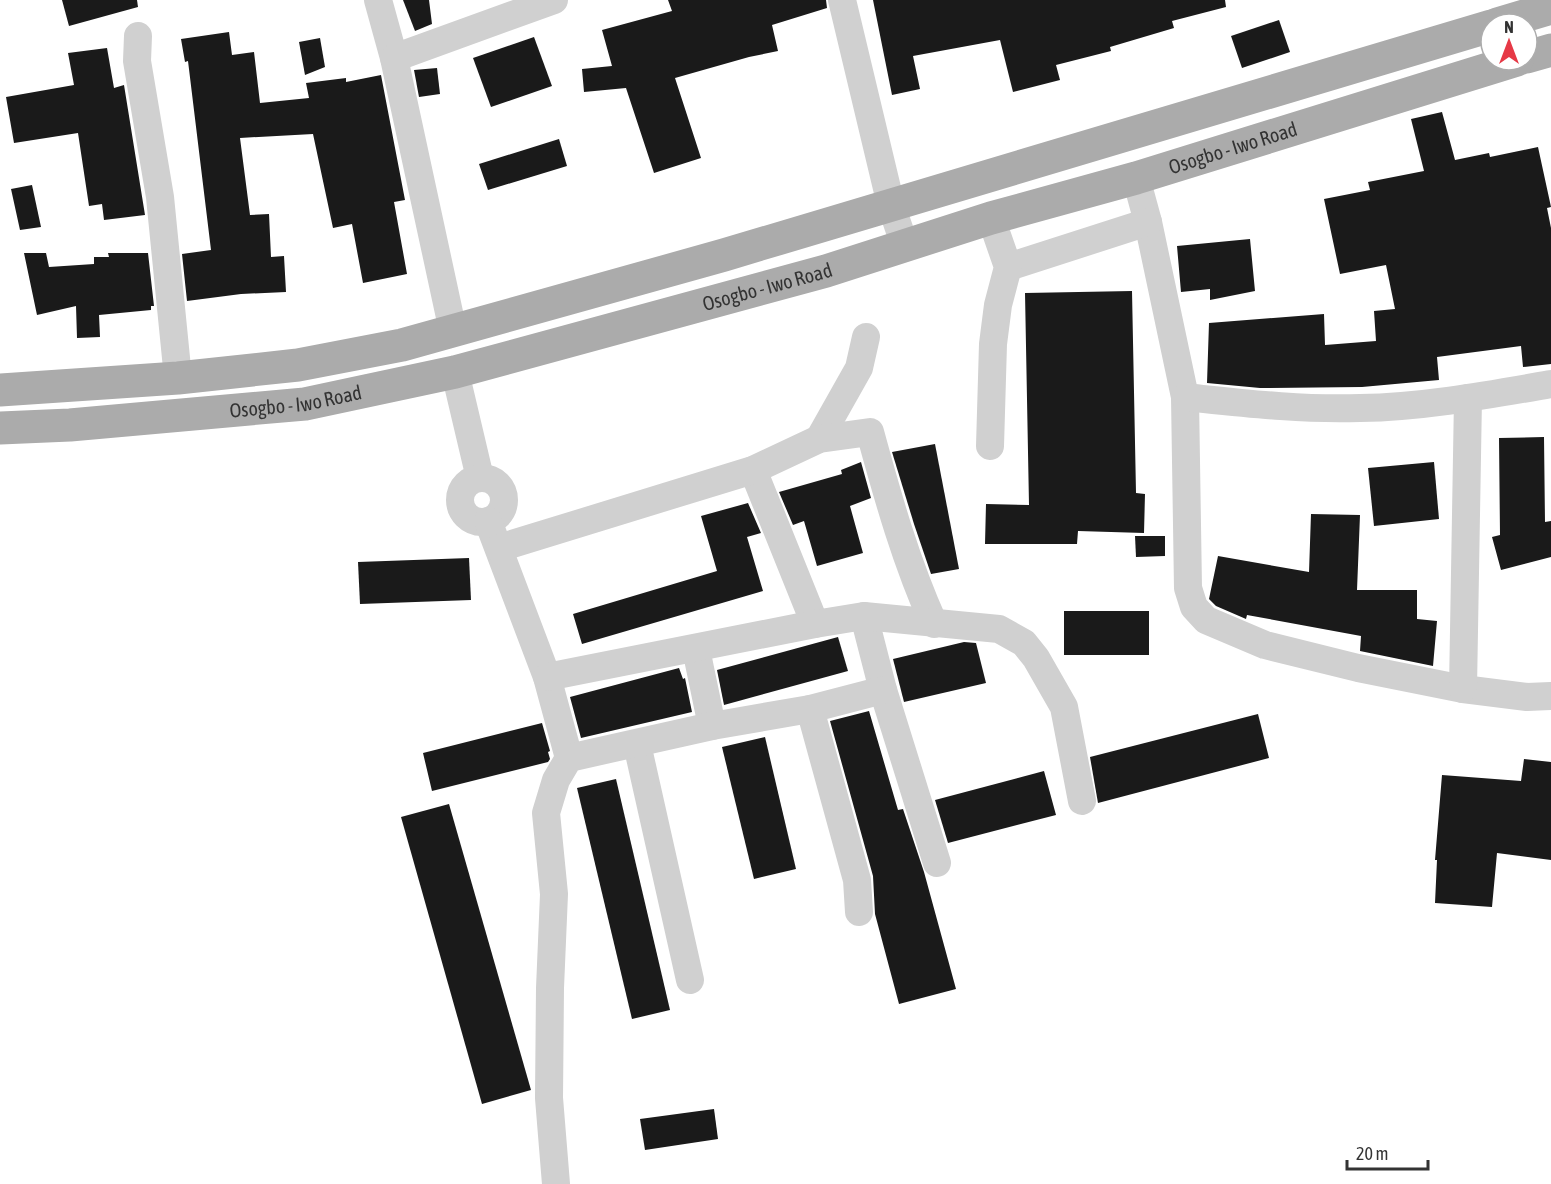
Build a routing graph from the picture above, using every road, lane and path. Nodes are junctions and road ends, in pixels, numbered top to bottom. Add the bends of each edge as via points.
1 (378, 0) edge
2 (554, 0) edge
3 (842, 0) edge
4 (1479, 30) edge
5 (138, 36) dead end
6 (394, 58) junction
7 (1479, 72) edge
8 (1136, 178) junction
9 (891, 206) junction
10 (991, 218) junction
11 (1148, 222) junction
12 (905, 246) junction
13 (1008, 267) junction
14 (453, 331) junction
15 (866, 337) dead end
16 (455, 372) junction
17 (178, 378) junction
18 (1551, 384) edge
19 (0, 390) edge
20 (1185, 397) junction
21 (1468, 398) junction
22 (0, 428) edge
23 (819, 439) junction
24 (990, 446) dead end
25 (753, 470) junction
26 (499, 548) junction
27 (864, 616) junction
28 (815, 624) junction
29 (934, 624) junction
30 (696, 649) junction
31 (547, 677) junction
32 (1463, 688) junction
33 (883, 690) junction
34 (1551, 696) edge
35 (810, 709) junction
36 (712, 726) junction
37 (637, 744) junction
38 (569, 758) junction
39 (1082, 801) dead end
40 (937, 862) dead end
41 (858, 912) dead end
42 (690, 980) dead end
43 (556, 1184) edge

1 - 6 street
2 - 6 street
3 - 9 street
4 - 9 main road, Osogbo - Iwo Road
5 - 17 street via 137,61 160,196
6 - 14 street
7 - 8 main road, Osogbo - Iwo Road
8 - 10 main road, Osogbo - Iwo Road
8 - 11 street
9 - 12 street
9 - 14 main road, Osogbo - Iwo Road
10 - 12 main road, Osogbo - Iwo Road
10 - 13 street
11 - 13 street
11 - 20 street
12 - 16 main road, Osogbo - Iwo Road
13 - 24 street via 993,344
14 - 17 main road, Osogbo - Iwo Road via 298,365
15 - 23 street via 859,368
16 - 22 main road, Osogbo - Iwo Road via 305,404
16 - 26 street via 480,478 466,485 461,506 468,517 488,521
17 - 19 main road, Osogbo - Iwo Road
18 - 21 street
20 - 21 street via 1271,406 1360,408
20 - 32 street via 1188,588 1200,614 1265,645 1358,669
21 - 32 street
23 - 25 street
23 - 29 street via 870,432 914,579
25 - 26 street
25 - 28 street
26 - 31 street
27 - 28 street
27 - 29 street
27 - 33 street
28 - 30 street
29 - 39 street via 999,629 1024,643 1064,707
30 - 31 street
30 - 36 street
31 - 38 street
32 - 34 street via 1527,698
33 - 35 street
33 - 40 street
35 - 36 street
35 - 41 street via 857,880
36 - 37 street
37 - 38 street
37 - 42 street
38 - 43 street via 556,780 546,813 554,894 549,1098

